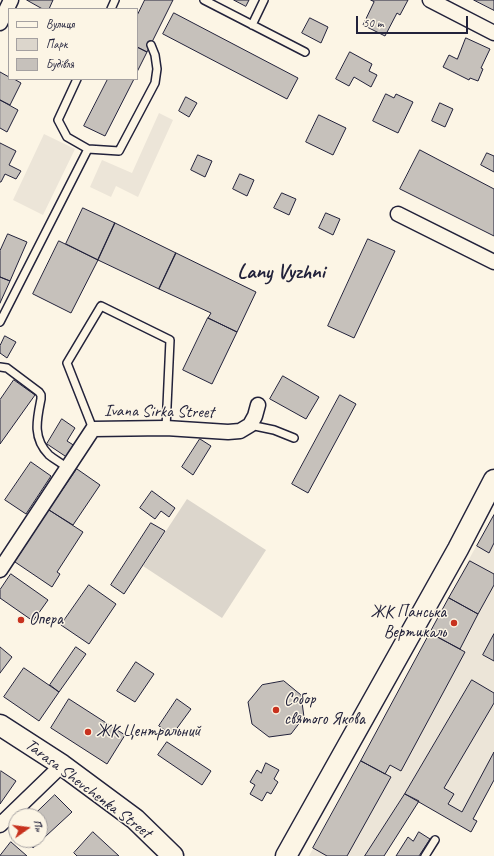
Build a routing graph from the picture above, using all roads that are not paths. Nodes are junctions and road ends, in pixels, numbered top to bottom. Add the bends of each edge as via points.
1 (11, 0) edge
2 (204, 0) edge
3 (264, 0) edge
4 (430, 0) edge
5 (0, 23) edge
6 (252, 25) junction
7 (494, 32) edge
8 (151, 45) dead end
9 (305, 52) dead end
10 (78, 80) edge
11 (88, 149) junction
12 (398, 214) dead end
13 (494, 262) edge
14 (0, 322) edge
15 (0, 367) edge
16 (258, 405) dead end
17 (250, 425) junction
18 (166, 428) junction
19 (93, 429) junction
20 (294, 438) dead end
21 (67, 468) junction
22 (494, 480) edge
23 (0, 570) edge
24 (0, 725) edge
25 (62, 765) junction
26 (0, 825) edge
27 (435, 840) dead end
28 (173, 856) edge
29 (286, 856) edge
30 (425, 856) edge

1 - 5 street
2 - 6 lane
3 - 6 lane
4 - 7 street
6 - 9 lane
8 - 11 lane via 157,69 155,83 119,151
10 - 11 lane via 58,120 67,137
11 - 14 lane
12 - 13 street
15 - 21 lane via 7,368 39,392 42,399 36,424 40,443 49,455
16 - 17 street
17 - 18 street, Ivana Sirka Street via 228,432
17 - 20 lane via 274,430
18 - 19 street, Ivana Sirka Street
18 - 19 lane via 170,340 101,306 67,363
19 - 21 street, Ivana Sirka Street
21 - 23 street, Ivana Sirka Street
22 - 29 street
24 - 25 street, Tarasa Shevchenka Street
25 - 26 street
25 - 28 street, Tarasa Shevchenka Street via 135,819
27 - 30 lane

